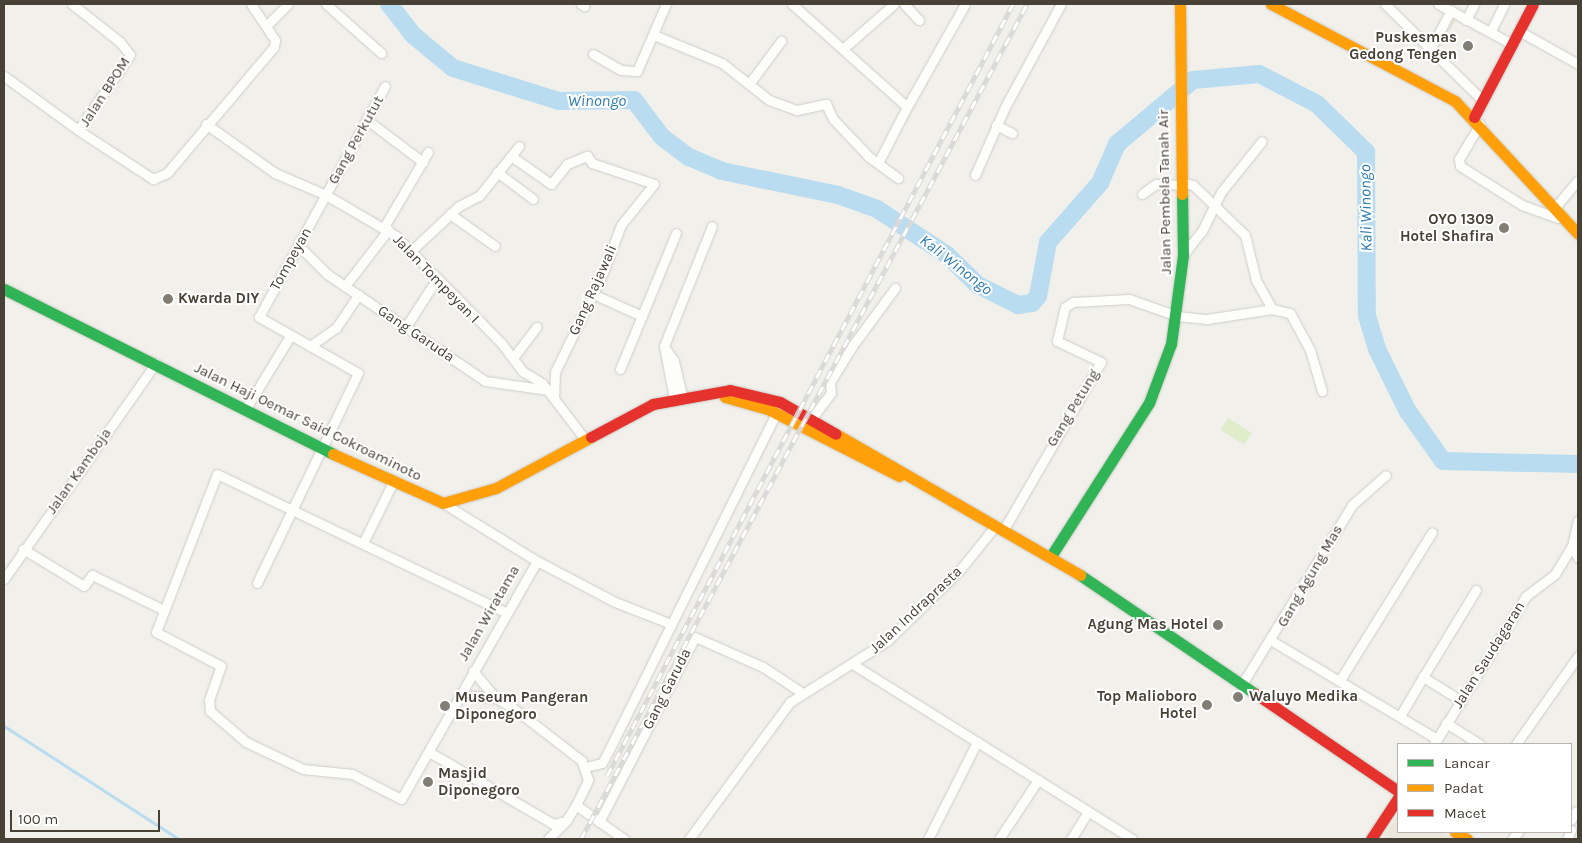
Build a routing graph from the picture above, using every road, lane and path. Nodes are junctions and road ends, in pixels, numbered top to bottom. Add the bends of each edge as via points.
1 (72, 4) edge
2 (251, 4) edge
3 (288, 4) edge
4 (326, 4) edge
5 (666, 4) edge
6 (792, 4) edge
7 (894, 4) edge
8 (904, 4) edge
9 (965, 4) edge
10 (1061, 4) edge
11 (1180, 4) edge
12 (1271, 4) edge
13 (1385, 4) edge
14 (1438, 4) edge
15 (1504, 4) edge
16 (1533, 4) edge
17 (1470, 5) edge
18 (1451, 10) junction
19 (919, 20) dead end
20 (1466, 20) junction
21 (266, 26) junction
22 (1491, 31) junction
23 (1519, 31) junction
24 (654, 35) junction
25 (781, 42) dead end
26 (1512, 44) junction
27 (845, 48) junction
28 (1431, 48) junction
29 (380, 53) dead end
30 (593, 54) dead end
31 (1578, 64) edge
32 (4, 76) edge
33 (749, 84) junction
34 (385, 86) dead end
35 (1483, 101) junction
36 (907, 107) junction
37 (367, 120) junction
38 (1477, 121) junction
39 (206, 124) junction
40 (996, 125) junction
41 (78, 130) junction
42 (1012, 133) dead end
43 (1262, 141) dead end
44 (519, 146) dead end
45 (428, 152) dead end
46 (511, 156) junction
47 (423, 162) junction
48 (878, 163) junction
49 (497, 172) junction
50 (974, 175) dead end
51 (898, 178) dead end
52 (1578, 180) edge
53 (1181, 184) junction
54 (326, 194) junction
55 (1142, 194) dead end
56 (533, 199) dead end
57 (1215, 207) junction
58 (450, 214) junction
59 (1555, 215) junction
60 (712, 226) dead end
61 (386, 229) junction
62 (676, 233) dead end
63 (1578, 234) edge
64 (299, 246) junction
65 (495, 246) dead end
66 (410, 252) junction
67 (1183, 255) junction
68 (436, 280) junction
69 (345, 286) junction
70 (895, 288) dead end
71 (4, 289) edge
72 (594, 294) junction
73 (358, 295) junction
74 (1272, 308) junction
75 (642, 316) junction
76 (1177, 316) junction
77 (536, 327) dead end
78 (405, 328) junction
79 (290, 336) junction
80 (310, 346) junction
81 (514, 358) junction
82 (156, 363) junction
83 (620, 370) dead end
84 (548, 390) junction
85 (1322, 391) dead end
86 (713, 393) junction
87 (678, 398) junction
88 (554, 401) junction
89 (246, 410) junction
90 (776, 413) junction
91 (812, 418) junction
92 (584, 438) junction
93 (320, 448) junction
94 (1386, 475) dead end
95 (392, 484) junction
96 (927, 486) junction
97 (443, 503) junction
98 (294, 510) junction
99 (1578, 522) edge
100 (1000, 527) junction
101 (1432, 532) dead end
102 (364, 541) junction
103 (1572, 546) junction
104 (23, 549) junction
105 (1051, 556) junction
106 (1578, 558) edge
107 (537, 560) junction
108 (4, 579) edge
109 (257, 583) dead end
110 (1476, 590) dead end
111 (164, 610) junction
112 (505, 612) junction
113 (671, 624) junction
114 (1272, 641) junction
115 (1578, 656) edge
116 (854, 665) junction
117 (1576, 668) edge
118 (473, 671) junction
119 (1423, 677) junction
120 (1340, 680) junction
121 (1242, 684) junction
122 (801, 692) junction
123 (459, 695) junction
124 (496, 698) junction
125 (1460, 700) junction
126 (1400, 716) junction
127 (1446, 724) junction
128 (1435, 741) edge
129 (977, 742) junction
130 (1478, 743) edge
131 (1517, 743) edge
132 (429, 752) junction
133 (586, 766) junction
134 (1038, 780) junction
135 (1397, 790) edge
136 (1397, 800) edge
137 (576, 805) junction
138 (1576, 811) dead end
139 (1088, 812) junction
140 (1572, 818) edge
141 (566, 821) junction
142 (599, 822) junction
143 (548, 839) edge
144 (624, 839) edge
145 (689, 839) edge
146 (928, 839) edge
147 (999, 839) edge
148 (1071, 839) edge
149 (1132, 839) edge
150 (1371, 839) edge

1 - 41 street, Jalan BPOM via 120,42 130,55
2 - 21 street
3 - 21 street
4 - 29 street
5 - 24 street
6 - 27 street
7 - 27 street
8 - 19 street
9 - 36 street
10 - 40 street
11 - 53 main road, Jalan Pembela Tanah Air
12 - 38 main road via 1444,95
13 - 28 street
14 - 18 street
15 - 22 street
16 - 23 main road
17 - 20 street
18 - 20 street
18 - 28 street
20 - 22 street
21 - 39 street via 274,47
22 - 26 street
23 - 26 main road
23 - 31 street
24 - 30 street via 635,72 621,70
24 - 33 street via 722,63
25 - 33 street
26 - 35 main road
27 - 36 street
28 - 35 street
32 - 41 street
33 - 48 street via 764,98 787,108 826,104 833,119
34 - 37 street, Gang Perkutut
35 - 38 main road
36 - 48 street
37 - 47 street
37 - 54 street, Gang Perkutut
38 - 59 main road
38 - 59 street via 1459,159 1460,166 1522,205
39 - 41 street, Jalan BPOM via 158,179 141,174
39 - 54 street, Jalan Tompeyan I via 275,173
40 - 42 street
40 - 50 street
43 - 57 street via 1221,192
44 - 46 street
45 - 47 street
46 - 49 street
46 - 72 street, Gang Rajawali via 551,184 567,164 587,156 592,164 653,183 652,189 621,226
47 - 61 street
48 - 51 street
49 - 56 street
49 - 58 street via 479,196
52 - 59 street
53 - 55 street via 1156,184
53 - 57 street via 1193,185
53 - 67 main road, Jalan Pembela Tanah Air
54 - 61 street, Jalan Tompeyan I
54 - 64 street, Tompeyan
57 - 67 street
57 - 74 street via 1245,235 1256,280
58 - 65 street
58 - 66 street
59 - 63 main road
60 - 87 street via 664,346 674,361
61 - 66 street, Jalan Tompeyan I
61 - 69 street
62 - 75 street
64 - 69 street, Gang Garuda
64 - 79 street, Tompeyan via 260,314 262,322
66 - 68 street, Jalan Tompeyan I
67 - 76 main road, Jalan Pembela Tanah Air
68 - 78 street
68 - 81 street, Jalan Tompeyan I
69 - 73 street, Gang Garuda
70 - 91 street via 853,345 830,382 831,393
71 - 82 main road, Jalan Haji Oemar Said Cokroaminoto
72 - 75 street
72 - 88 street, Gang Rajawali via 555,372
73 - 78 street, Gang Garuda
73 - 80 street via 328,336
74 - 76 street via 1207,319
74 - 85 street via 1297,319
75 - 83 street
76 - 100 street, Gang Petung via 1128,299 1075,301 1065,307 1056,333 1058,344 1101,362
76 - 105 main road, Jalan Pembela Tanah Air via 1149,403
77 - 81 street
78 - 84 street, Gang Garuda via 485,381
79 - 80 street
79 - 89 street
80 - 93 street via 358,371
81 - 84 street, Jalan Tompeyan I via 530,379
82 - 89 main road, Jalan Haji Oemar Said Cokroaminoto
82 - 104 street, Jalan Kamboja
84 - 88 street, Jalan Tompeyan I
86 - 87 main road
86 - 90 main road
86 - 91 main road via 749,392
87 - 92 main road via 628,414
88 - 92 street, Jalan Tompeyan I
89 - 93 main road, Jalan Haji Oemar Said Cokroaminoto
90 - 96 main road
90 - 113 street
91 - 96 main road
92 - 97 main road via 496,488
93 - 95 main road, Jalan Haji Oemar Said Cokroaminoto
93 - 98 street
94 - 114 street, Gang Agung Mas via 1352,505
95 - 97 main road, Jalan Haji Oemar Said Cokroaminoto
95 - 102 street
96 - 100 main road
97 - 107 street, Jalan Wiratama
98 - 102 street
98 - 109 street
98 - 111 street via 217,474
99 - 103 street, Jalan Saudagaran
100 - 105 main road
100 - 116 street, Jalan Indraprasta via 920,609
101 - 120 street
102 - 112 street
103 - 106 street
103 - 125 street, Jalan Saudagaran via 1555,574 1526,596
104 - 108 street, Jalan Kamboja
104 - 111 street via 84,586 92,575
105 - 121 main road
107 - 112 street, Jalan Wiratama
107 - 113 street via 615,602
110 - 119 street
111 - 132 street, Jalan Wiratama via 156,632 221,666 209,700 210,711 246,742 303,769 352,774 401,799
112 - 118 street, Jalan Wiratama
113 - 133 street via 602,763
114 - 120 street
114 - 121 street, Gang Agung Mas
115 - 117 street
116 - 122 street, Jalan Indraprasta
116 - 129 street
117 - 131 street
118 - 123 street, Jalan Wiratama
118 - 124 street
119 - 125 street
119 - 126 street
120 - 126 street
121 - 135 main road
122 - 142 street, Gang Garuda via 763,667 695,637
122 - 145 street, Jalan Indraprasta via 769,728
123 - 124 street
123 - 132 street, Jalan Wiratama
124 - 133 street via 553,736
125 - 127 street, Jalan Saudagaran
126 - 128 street
127 - 128 street, Jalan Saudagaran
127 - 130 street
129 - 134 street
129 - 146 street
132 - 141 street via 547,821
133 - 137 street via 588,782
134 - 139 street
134 - 147 street
136 - 150 main road
137 - 141 street
137 - 142 street
138 - 140 street
139 - 148 street
139 - 149 street
141 - 143 street
142 - 144 street

